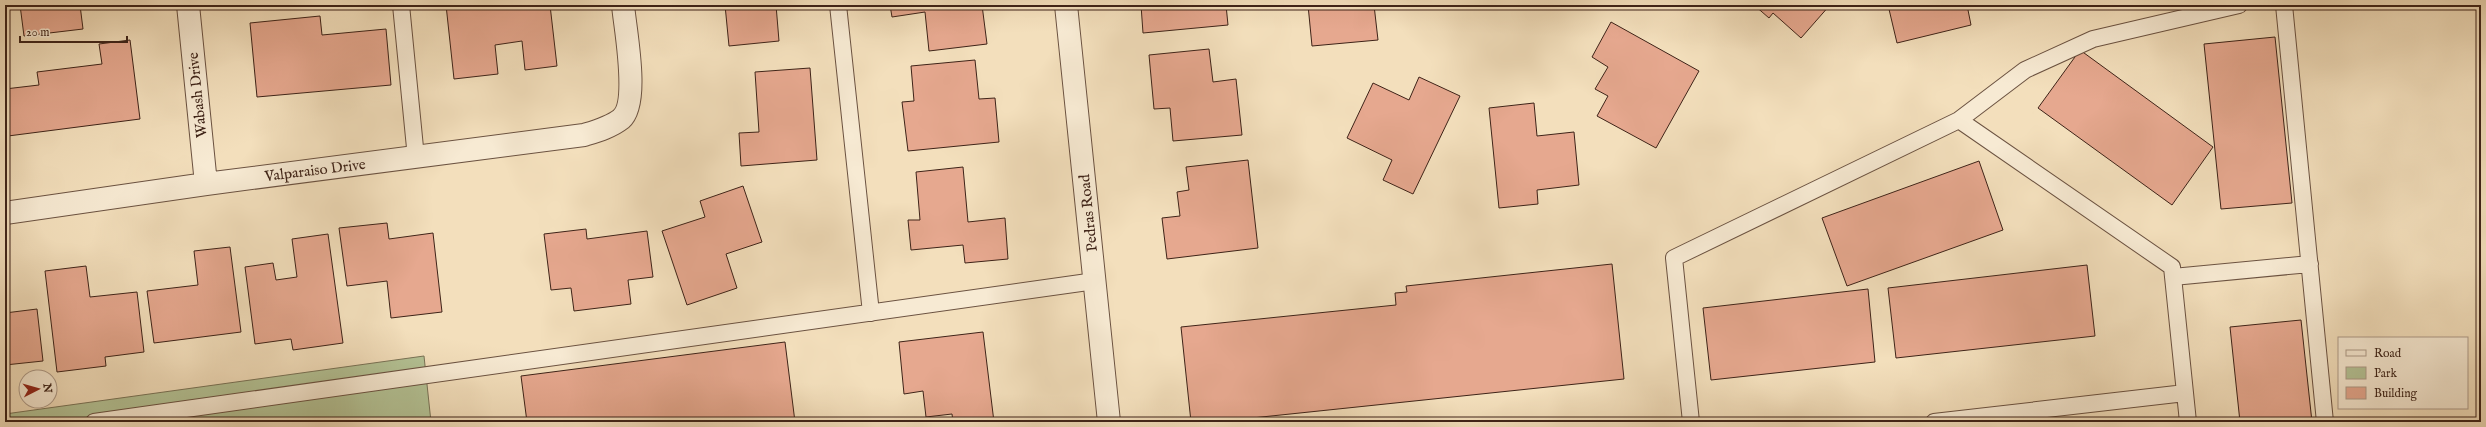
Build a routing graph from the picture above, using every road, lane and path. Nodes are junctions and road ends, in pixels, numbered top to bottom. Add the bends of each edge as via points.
1 (188, 5) edge
2 (401, 5) edge
3 (623, 5) edge
4 (838, 5) edge
5 (1066, 5) edge
6 (2239, 5) edge
7 (2284, 5) edge
8 (1959, 120) junction
9 (416, 158) junction
10 (206, 184) junction
11 (5, 213) edge
12 (2310, 264) junction
13 (2173, 277) junction
14 (1094, 281) junction
15 (871, 313) junction
16 (2185, 394) junction
17 (94, 422) edge
18 (1109, 422) edge
19 (1691, 422) edge
20 (1934, 422) edge
21 (2188, 422) edge
22 (2325, 422) edge

1 - 10 street, Wabash Drive
2 - 9 lane
3 - 9 street, Valparaiso Drive via 631,82 629,102 622,118 606,128 584,135
4 - 15 lane
5 - 14 street, Pedras Road
6 - 8 lane via 2093,39 2025,70
7 - 12 lane
8 - 13 lane via 2172,267
8 - 19 lane via 1674,258
9 - 10 street, Valparaiso Drive
10 - 11 street, Valparaiso Drive
12 - 13 lane
12 - 22 lane
13 - 16 lane
14 - 15 lane
14 - 18 street, Pedras Road
15 - 17 lane
16 - 20 lane
16 - 21 lane

